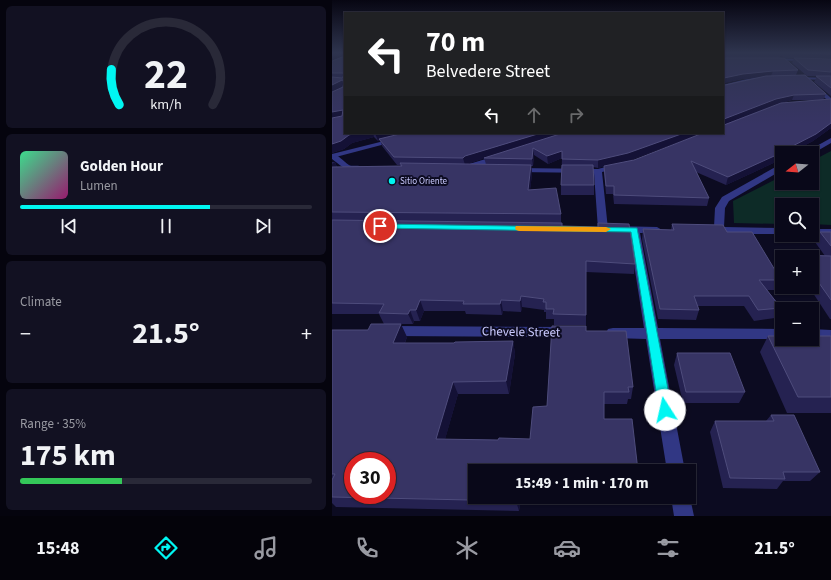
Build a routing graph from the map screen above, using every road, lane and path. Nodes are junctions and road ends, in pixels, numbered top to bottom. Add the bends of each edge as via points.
1 (768, 77) edge
2 (790, 78) edge
3 (805, 78) junction
4 (831, 79) edge
5 (724, 87) edge
6 (831, 102) edge
7 (823, 103) edge
8 (420, 134) edge
9 (831, 140) edge
10 (819, 147) edge
11 (332, 156) edge
12 (504, 156) edge
13 (623, 165) edge
14 (370, 168) edge
15 (484, 170) edge
16 (507, 170) edge
17 (598, 171) junction
18 (775, 171) edge
19 (634, 230) junction
20 (665, 230) edge
21 (704, 230) edge
22 (719, 231) junction
23 (775, 231) edge
24 (819, 232) edge
25 (831, 232) edge
26 (380, 330) edge
27 (580, 332) edge
28 (604, 333) edge
29 (652, 333) junction
30 (775, 334) edge
31 (819, 334) edge
32 (831, 335) edge
33 (675, 464) edge
34 (682, 504) edge
35 (684, 516) edge

1 - 5 street
2 - 3 street
3 - 4 street
3 - 6 street
6 - 7 street
8 - 11 street
9 - 10 street
11 - 14 street via 348,168
12 - 15 street via 456,170
13 - 17 street
16 - 17 street
17 - 19 street via 599,229
18 - 22 street via 725,199 720,208
19 - 20 street
19 - 29 street
21 - 22 street
22 - 23 street
24 - 25 street
26 - 27 street, Chevele Street
28 - 29 street
29 - 30 street
29 - 33 street
31 - 32 street
34 - 35 street

